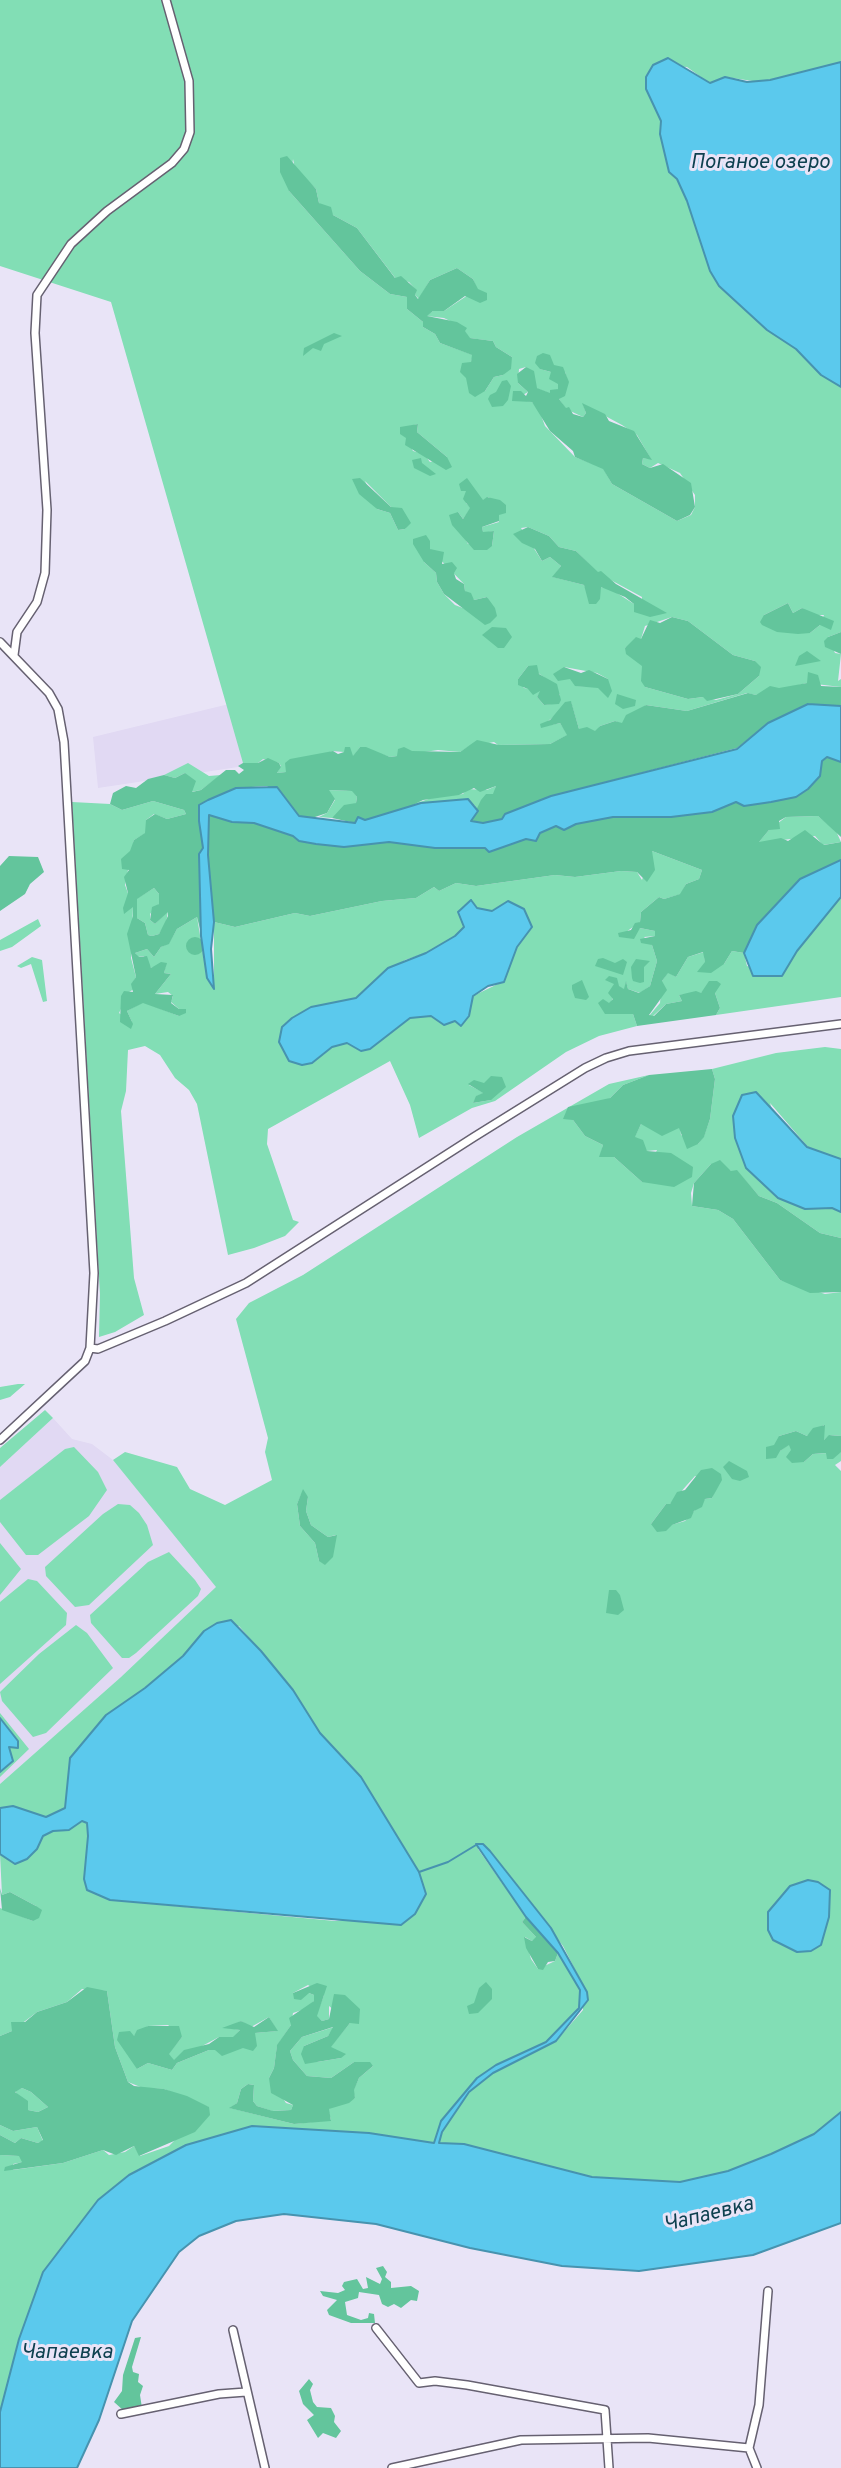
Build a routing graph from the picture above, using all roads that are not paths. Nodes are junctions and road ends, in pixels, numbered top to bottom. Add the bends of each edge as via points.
1 (166, 0) edge
2 (0, 642) edge
3 (13, 655) junction
4 (841, 1024) edge
5 (90, 1348) junction
6 (0, 1440) edge
7 (768, 2291) dead end
8 (376, 2328) dead end
9 (233, 2330) dead end
10 (246, 2392) junction
11 (121, 2414) dead end
12 (607, 2441) junction
13 (750, 2448) junction
14 (265, 2468) edge
15 (392, 2468) edge
16 (609, 2468) edge
17 (757, 2468) edge

1 - 3 street via 189,81 190,132 184,149 71,244 37,295 35,333 47,510 45,573 37,602 17,632
2 - 3 street
3 - 5 street via 50,693 64,743 93,1273
4 - 5 street via 629,1051 606,1058 246,1283 98,1349
5 - 6 street via 74,1375
7 - 13 street via 759,2405
8 - 12 street via 419,2384 467,2385 605,2410
9 - 10 street
10 - 11 street via 219,2393
10 - 14 street
12 - 13 street via 685,2439
12 - 15 street via 522,2440
12 - 16 street
13 - 17 street

